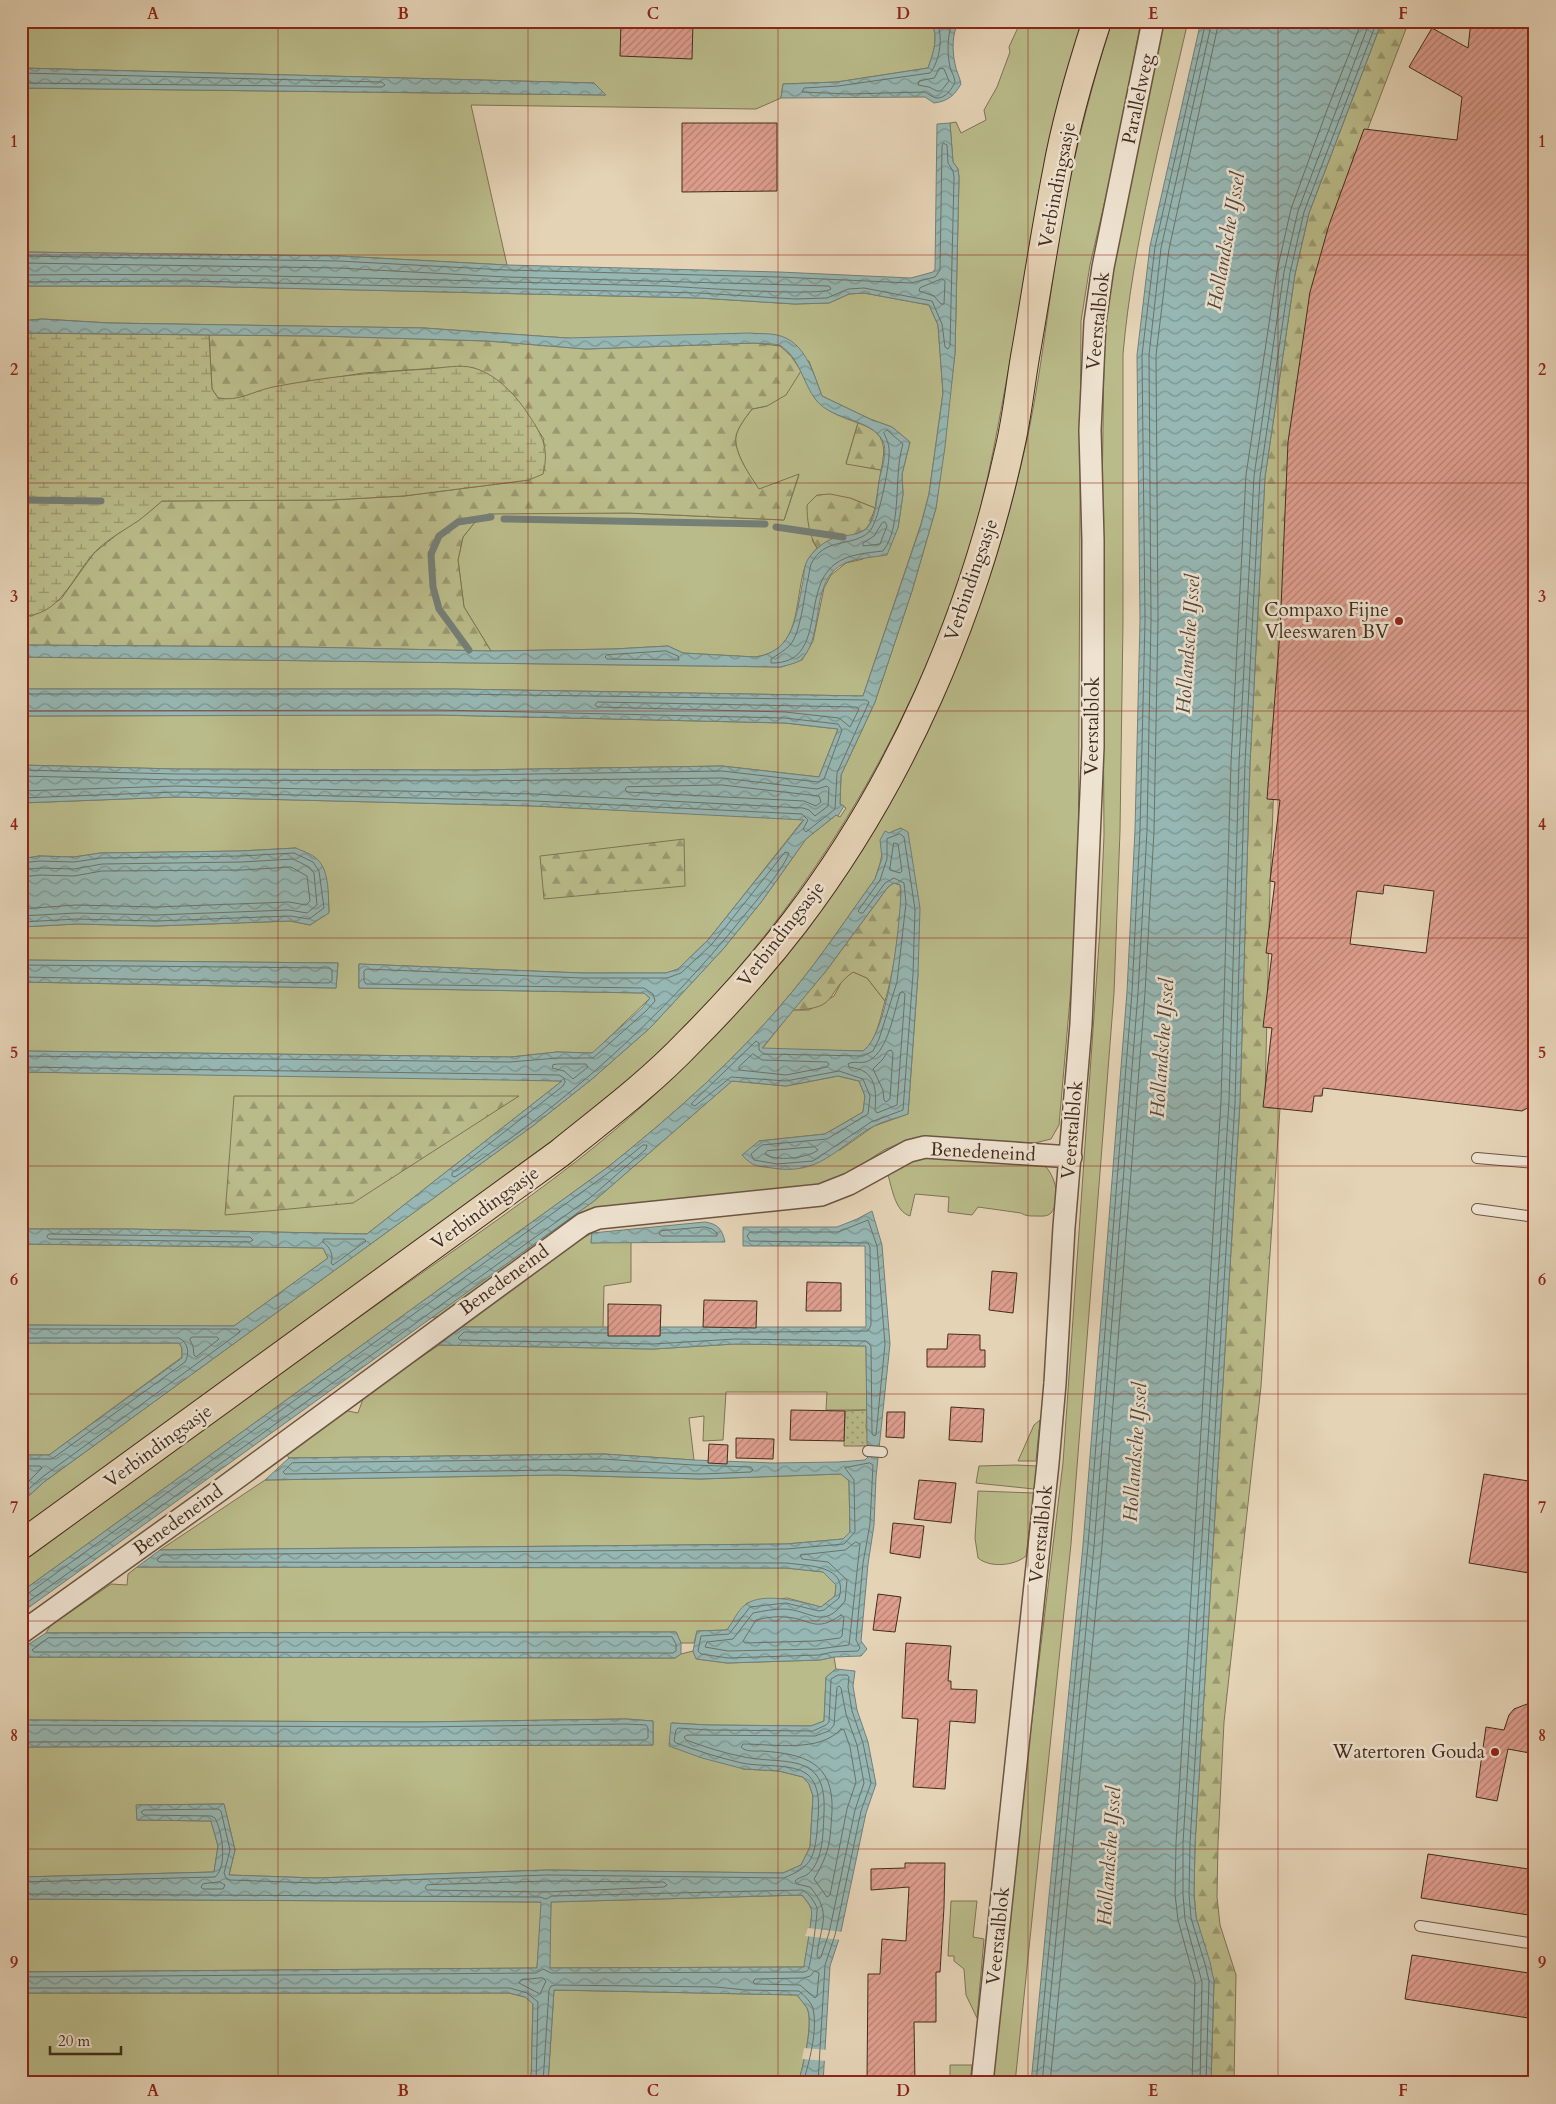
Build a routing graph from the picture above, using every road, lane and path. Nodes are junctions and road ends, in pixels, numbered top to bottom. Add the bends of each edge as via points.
1 (1097, 21) edge
2 (1153, 21) edge
3 (1122, 176) joint
4 (1071, 1157) junction
5 (1477, 1158) dead end
6 (1535, 1163) edge
7 (1478, 1209) dead end
8 (1535, 1217) edge
9 (868, 1450) dead end
10 (882, 1452) dead end
11 (21, 1545) edge
12 (21, 1633) edge
13 (1420, 1926) dead end
14 (1535, 1944) edge
15 (982, 2083) edge

1 - 11 main road, Verbindingsasje via 1058,167 1011,442 994,520 964,610 925,703 886,782 847,847 796,920 686,1046 629,1098 560,1153
2 - 3 street, Parallelweg
3 - 4 street, Veerstalblok via 1095,322 1090,430 1093,746
4 - 12 street, Benedeneind via 925,1147 909,1151 821,1195 598,1218 583,1224
4 - 15 street, Veerstalblok via 1047,1473
5 - 6 lane
7 - 8 lane
9 - 10 lane
13 - 14 lane

